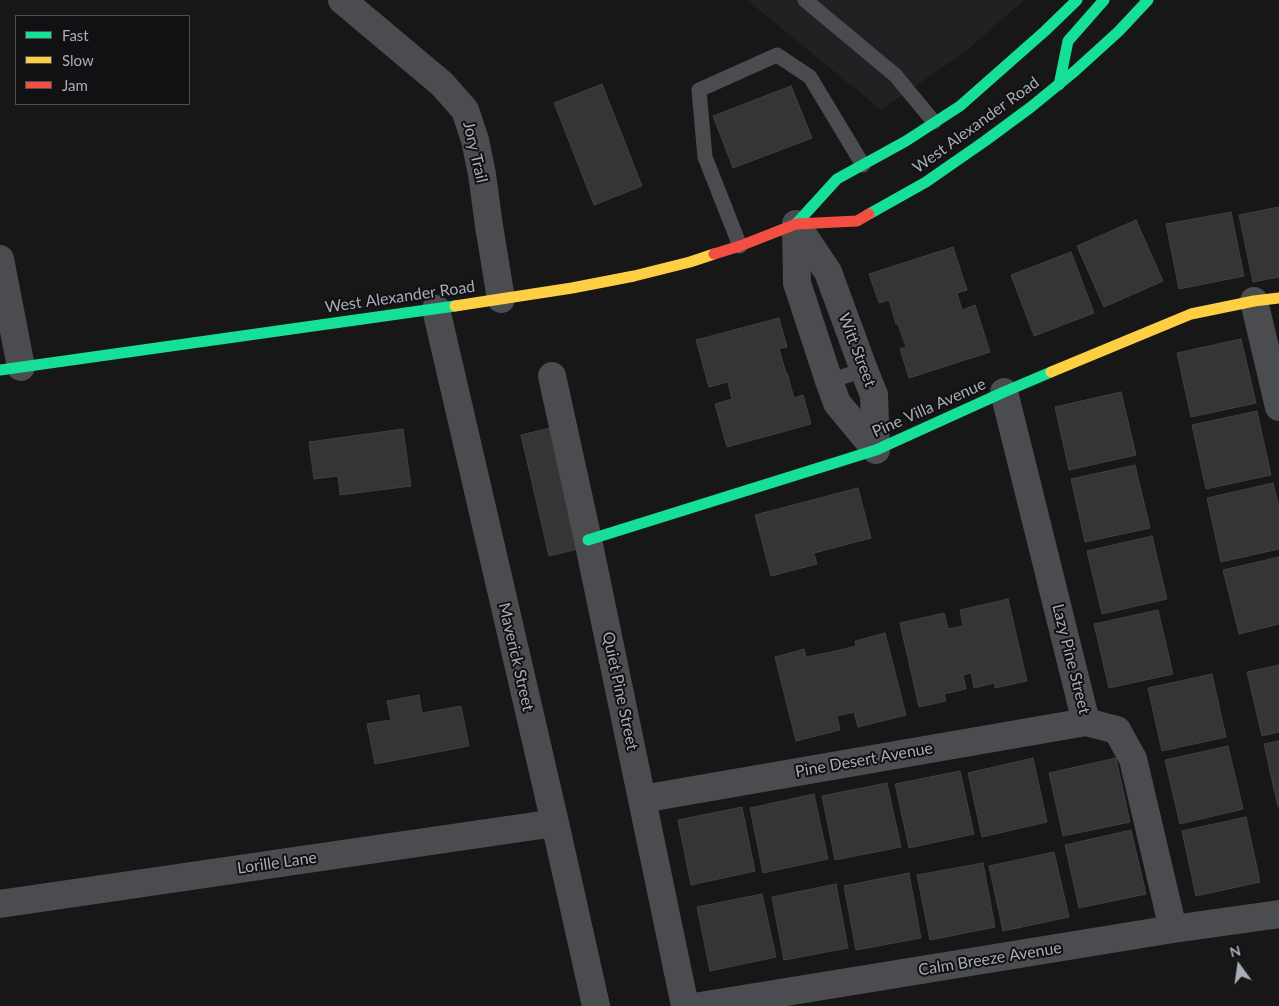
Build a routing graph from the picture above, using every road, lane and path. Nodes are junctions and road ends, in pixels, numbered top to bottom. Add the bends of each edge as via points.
1 (342, 0) edge
2 (805, 0) edge
3 (1077, 0) edge
4 (1104, 0) edge
5 (1148, 0) edge
6 (1059, 85) junction
7 (934, 122) junction
8 (863, 165) junction
9 (796, 224) junction
10 (740, 246) junction
11 (0, 259) edge
12 (500, 299) junction
13 (1267, 300) edge
14 (436, 309) junction
15 (10, 369) edge
16 (864, 370) junction
17 (552, 376) dead end
18 (829, 381) junction
19 (1004, 392) junction
20 (1279, 407) edge
21 (876, 450) junction
22 (588, 540) junction
23 (1086, 722) junction
24 (642, 799) junction
25 (555, 822) junction
26 (0, 904) edge
27 (1279, 914) edge
28 (1173, 929) junction
29 (596, 1006) edge
30 (685, 1006) edge
31 (700, 1006) edge

1 - 12 street, Jory Trail via 442,84 465,110 482,174
2 - 7 lane via 895,75
3 - 7 main road, West Alexander Road via 960,106
4 - 6 main road via 1068,41
5 - 6 main road, West Alexander Road
6 - 9 main road, West Alexander Road via 926,182 857,221
7 - 8 main road, West Alexander Road
8 - 9 main road, West Alexander Road via 837,179
8 - 10 lane via 810,77 776,55 699,90 705,157
9 - 10 main road, West Alexander Road
9 - 16 street, Witt Street via 828,272
9 - 18 street via 797,283
10 - 12 main road, West Alexander Road via 634,276
11 - 15 street
12 - 14 main road, West Alexander Road
13 - 19 main road, Pine Villa Avenue via 1191,314
13 - 20 street
14 - 15 main road, West Alexander Road
14 - 25 street, Maverick Street
16 - 18 lane
16 - 21 street, Witt Street via 874,395
17 - 22 street, Quiet Pine Street
18 - 21 street via 837,403
19 - 21 main road, Pine Villa Avenue
19 - 23 street, Lazy Pine Street
21 - 22 main road, Pine Villa Avenue
22 - 24 street, Quiet Pine Street
23 - 24 street, Pine Desert Avenue
23 - 28 street, Lazy Pine Street via 1117,730 1133,759
24 - 30 street, Quiet Pine Street
25 - 26 street, Lorille Lane
25 - 29 street, Maverick Street
27 - 28 street, Calm Breeze Avenue
28 - 31 street, Calm Breeze Avenue

